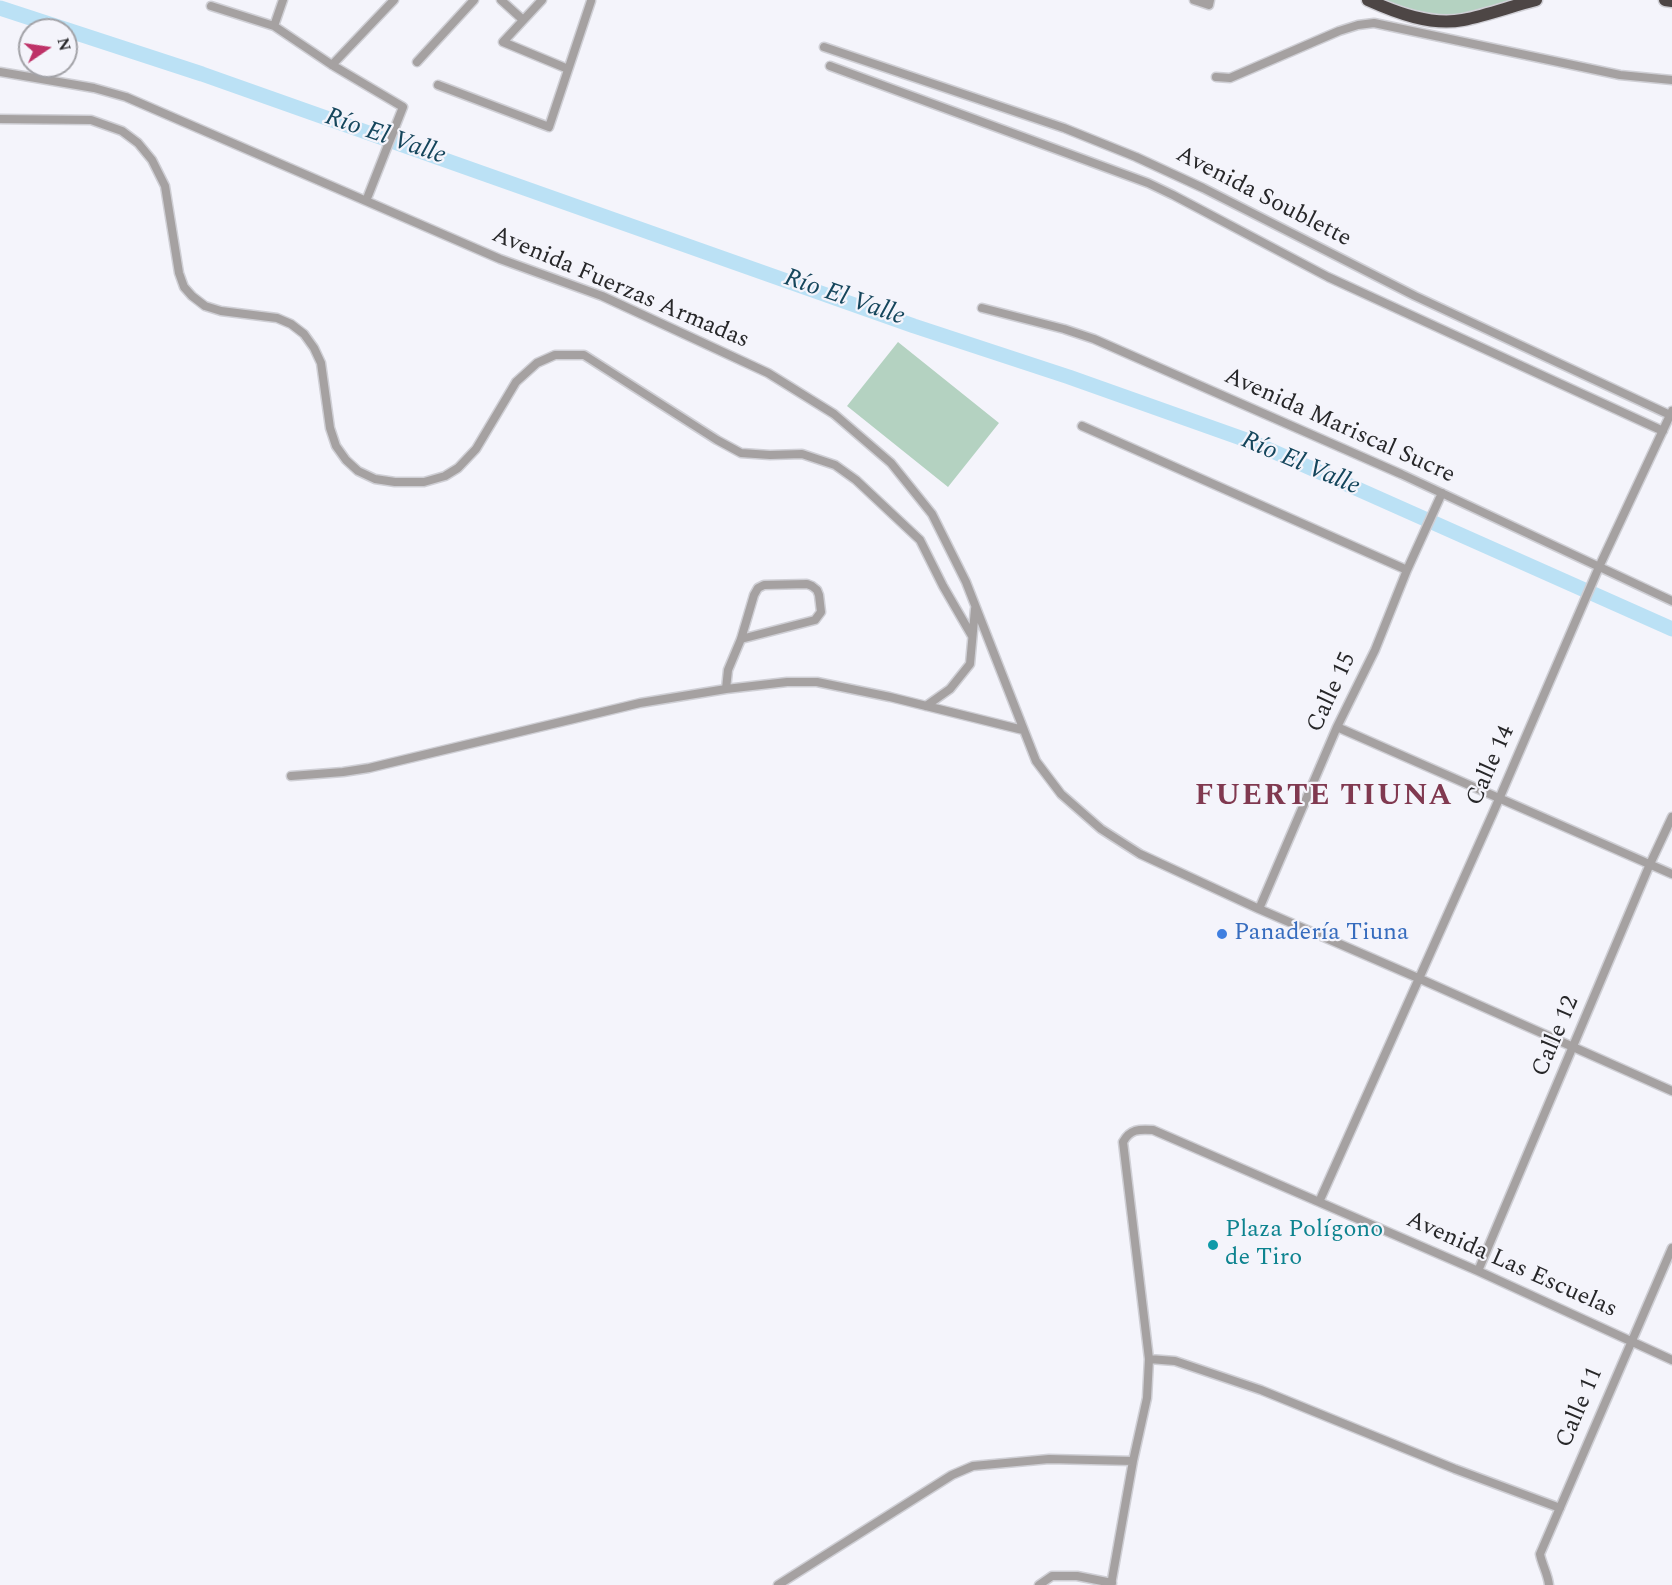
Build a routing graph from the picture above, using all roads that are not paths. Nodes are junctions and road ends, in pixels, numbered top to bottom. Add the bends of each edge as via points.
1 (283, 0) edge
2 (394, 0) edge
3 (474, 0) edge
4 (501, 0) edge
5 (542, 0) edge
6 (1194, 0) edge
7 (1210, 0) edge
8 (1368, 0) edge
9 (1536, 0) edge
10 (1665, 0) edge
11 (591, 1) edge
12 (1672, 1) edge
13 (212, 6) dead end
14 (522, 20) junction
15 (274, 26) junction
16 (824, 47) dead end
17 (417, 62) dead end
18 (332, 65) junction
19 (830, 66) dead end
20 (568, 69) junction
21 (0, 72) edge
22 (1216, 77) dead end
23 (1672, 80) edge
24 (438, 85) dead end
25 (0, 119) edge
26 (366, 201) junction
27 (982, 308) dead end
28 (1672, 414) edge
29 (1082, 426) dead end
30 (1663, 431) junction
31 (1442, 494) junction
32 (1599, 567) junction
33 (1407, 570) junction
34 (1672, 601) edge
35 (976, 607) junction
36 (972, 636) junction
37 (741, 639) junction
38 (726, 689) junction
39 (926, 706) junction
40 (1337, 727) junction
41 (1023, 730) junction
42 (291, 776) dead end
43 (1499, 798) junction
44 (1672, 817) edge
45 (1650, 864) junction
46 (1672, 874) edge
47 (1259, 909) junction
48 (1418, 978) junction
49 (1574, 1047) junction
50 (1672, 1091) edge
51 (1319, 1202) junction
52 (1672, 1248) edge
53 (1478, 1271) junction
54 (1632, 1341) junction
55 (1149, 1359) junction
56 (1672, 1360) edge
57 (1133, 1461) junction
58 (1560, 1508) junction
59 (1111, 1584) edge
60 (778, 1585) edge
61 (1039, 1585) edge
62 (1549, 1585) edge

1 - 15 street
2 - 18 street
3 - 17 street
4 - 14 street
5 - 14 street
6 - 7 street via 1209,5
8 - 9 highway via 1404,15 1444,21 1462,20
10 - 12 highway
11 - 20 street
13 - 15 street
14 - 20 street via 503,42
15 - 18 street
16 - 28 street, Avenida Soublette via 1064,128 1145,161 1415,296
18 - 26 street via 403,107
19 - 30 street via 1148,183 1328,277
20 - 24 street via 549,127
21 - 26 street, Avenida Fuerzas Armadas via 126,97
22 - 23 street via 1230,78 1339,31 1374,22 1620,75
25 - 36 street via 91,120 122,131 138,143 165,186 184,287 205,306 277,318 304,334 321,363 336,446 358,471 395,482 424,482 445,476 476,449 516,382 537,363 555,355 584,355 741,453 802,454 835,465 856,480 920,540
26 - 35 street, Avenida Fuerzas Armadas via 500,260 613,301 768,373 834,414 891,463 932,514
27 - 31 street, Avenida Mariscal Sucre via 1094,339
28 - 30 street, Calle 14
29 - 33 street
30 - 32 street, Calle 14
31 - 32 street, Avenida Mariscal Sucre
31 - 33 street, Calle 15
32 - 34 street, Avenida Mariscal Sucre
32 - 43 street, Calle 14
33 - 40 street, Calle 15 via 1375,650
35 - 36 street
35 - 41 street, Avenida Fuerzas Armadas
36 - 39 street via 970,664 950,689
37 - 37 street via 758,588 807,584 817,590 820,612 815,620
37 - 38 street via 728,670
38 - 39 street via 817,682
38 - 42 street via 640,703 369,768
39 - 41 street
40 - 43 street
40 - 47 street, Calle 15
41 - 47 street, Avenida Fuerzas Armadas via 1036,761 1061,794 1101,829 1140,854
43 - 45 street
43 - 48 street, Calle 14
44 - 45 street, Calle 12
45 - 46 street
45 - 49 street, Calle 12
47 - 48 street, Avenida Fuerzas Armadas
48 - 49 street, Avenida Fuerzas Armadas
48 - 51 street, Calle 14
49 - 50 street, Avenida Fuerzas Armadas
49 - 53 street, Calle 12
51 - 53 street, Avenida Las Escuelas
51 - 55 street, Avenida Las Escuelas via 1153,1130 1127,1134 1123,1142
52 - 54 street, Calle 11
53 - 54 street, Avenida Las Escuelas
54 - 56 street, Avenida Las Escuelas
54 - 58 street, Calle 11
55 - 57 street via 1147,1398
55 - 58 street via 1175,1361 1261,1390
57 - 59 street
57 - 60 street via 1049,1459 973,1466 952,1475
58 - 62 street, Calle 11 via 1540,1554
59 - 61 street via 1077,1576 1052,1576

